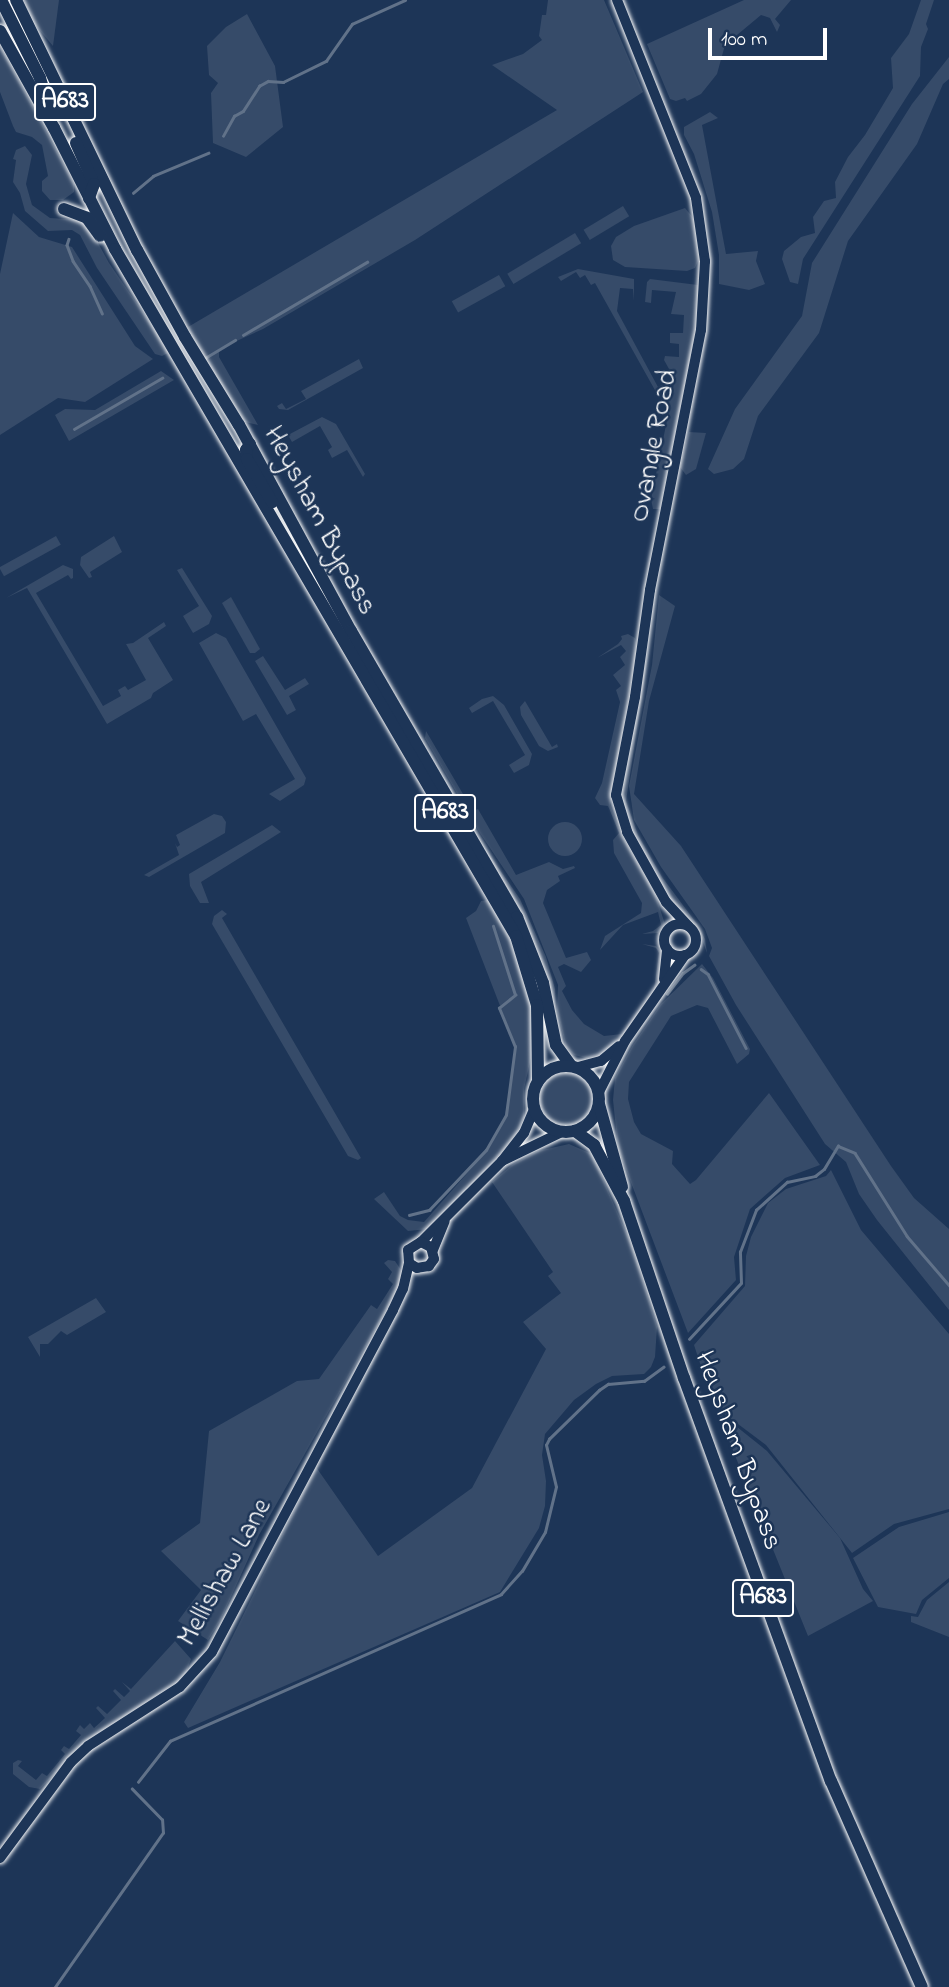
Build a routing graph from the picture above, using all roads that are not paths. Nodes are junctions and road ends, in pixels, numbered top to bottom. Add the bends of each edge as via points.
1 (1, 0) edge
2 (16, 0) edge
3 (617, 0) edge
4 (0, 31) edge
5 (64, 98) junction
6 (54, 128) junction
7 (89, 198) junction
8 (112, 200) junction
9 (64, 209) dead end
10 (135, 284) junction
11 (194, 353) junction
12 (250, 444) junction
13 (236, 455) junction
14 (281, 531) junction
15 (666, 902) junction
16 (688, 926) junction
17 (667, 930) junction
18 (667, 949) junction
19 (685, 955) junction
20 (658, 992) junction
21 (625, 1041) junction
22 (575, 1066) junction
23 (538, 1081) junction
24 (599, 1098) junction
25 (534, 1110) junction
26 (568, 1132) junction
27 (502, 1161) junction
28 (624, 1201) junction
29 (445, 1220) junction
30 (421, 1242) junction
31 (433, 1250) junction
32 (409, 1263) junction
33 (421, 1269) junction
34 (403, 1289) junction
35 (0, 1858) edge
36 (922, 1987) edge

1 - 6 highway via 40,78
2 - 5 highway, Heysham Bypass / A683
3 - 15 main road, Ovangle Road via 696,198 706,276 699,341 616,795 627,832
4 - 6 highway, Heysham Bypass / A683
5 - 7 highway via 70,126 94,184
5 - 8 highway, Heysham Bypass / A683
6 - 7 highway, Heysham Bypass / A683
7 - 8 highway via 100,195
7 - 10 highway, Heysham Bypass / A683
8 - 11 highway, Heysham Bypass / A683
9 - 10 highway via 93,223
10 - 13 highway, Heysham Bypass / A683
11 - 12 highway, Heysham Bypass / A683
11 - 13 highway, A683 via 197,373 237,442
12 - 14 highway, A683 via 247,459 272,503
12 - 22 highway, Heysham Bypass / A683 via 351,631 517,917 543,982 556,1045
13 - 14 highway, Heysham Bypass / A683
14 - 23 highway, Heysham Bypass / A683 via 516,936 537,1005
15 - 16 main road, Ovangle Road
15 - 17 main road, Ovangle Road
16 - 17 main road
16 - 19 main road via 696,941
17 - 18 main road
18 - 19 main road
18 - 20 main road
19 - 20 main road
20 - 21 main road
21 - 22 main road via 601,1061
21 - 24 main road
22 - 23 highway via 552,1068
22 - 24 highway, A683 via 592,1077
23 - 25 highway, A683
24 - 26 highway via 591,1121
24 - 28 highway, Heysham Bypass / A683
25 - 26 highway, A683 via 545,1125
25 - 27 main road via 524,1133
26 - 27 main road
26 - 28 highway, Heysham Bypass / A683 via 594,1145
27 - 29 main road
28 - 36 highway, Heysham Bypass / A683 via 831,1781
29 - 30 main road
29 - 31 main road
30 - 31 main road
30 - 32 main road via 408,1250
31 - 33 main road via 432,1263
32 - 33 main road
32 - 34 main road, Mellishaw Lane
33 - 34 main road, Mellishaw Lane
34 - 35 main road, Mellishaw Lane via 212,1652 180,1687 88,1746 71,1762

